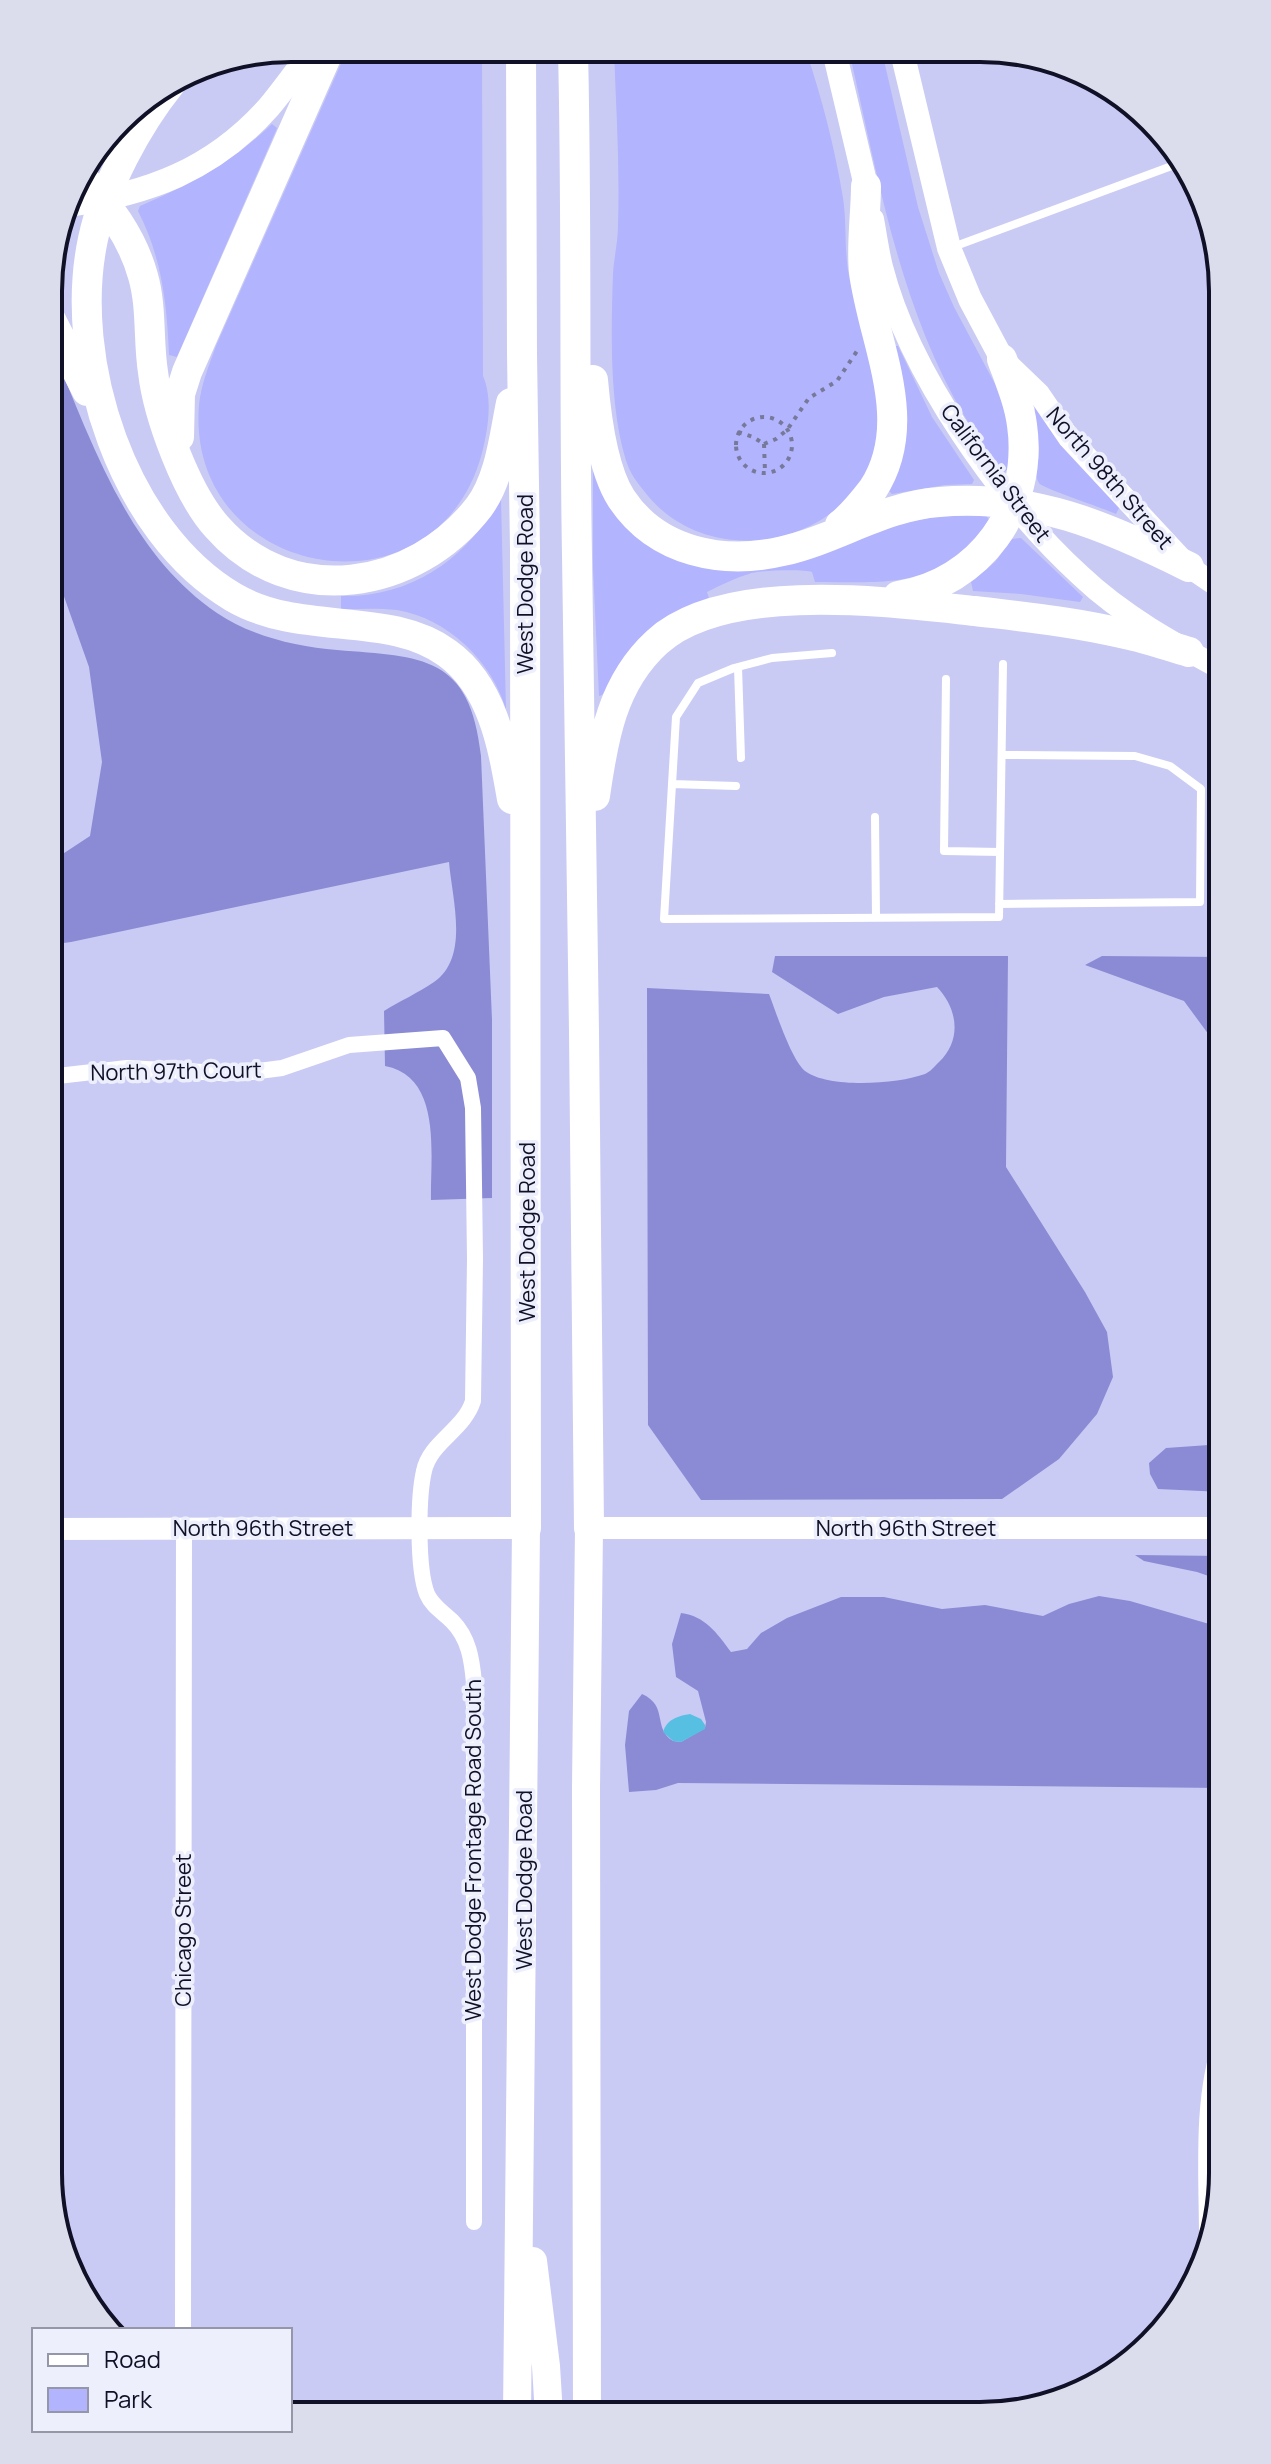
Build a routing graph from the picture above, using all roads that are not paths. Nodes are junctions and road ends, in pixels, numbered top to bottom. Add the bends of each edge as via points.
1 (304, 62) edge
2 (324, 62) edge
3 (521, 62) edge
4 (573, 62) edge
5 (823, 62) edge
6 (837, 62) edge
7 (904, 62) edge
8 (844, 93) junction
9 (151, 111) edge
10 (1171, 166) edge
11 (89, 185) edge
12 (866, 186) junction
13 (103, 200) junction
14 (79, 203) edge
15 (577, 220) junction
16 (949, 248) junction
17 (62, 342) edge
18 (522, 354) junction
19 (1002, 359) junction
20 (116, 449) junction
21 (187, 478) junction
22 (1014, 504) junction
23 (821, 537) junction
24 (1189, 567) junction
25 (1209, 581) edge
26 (880, 599) joint
27 (836, 600) junction
28 (1189, 652) junction
29 (832, 653) dead end
30 (1209, 663) edge
31 (1003, 664) dead end
32 (738, 667) junction
33 (946, 679) dead end
34 (1002, 755) junction
35 (741, 758) dead end
36 (672, 784) junction
37 (736, 786) dead end
38 (875, 817) dead end
39 (1000, 852) junction
40 (525, 884) junction
41 (583, 885) junction
42 (999, 904) junction
43 (876, 917) junction
44 (443, 1038) joint
45 (62, 1076) edge
46 (420, 1527) junction
47 (526, 1528) junction
48 (589, 1528) junction
49 (1209, 1528) edge
50 (62, 1529) edge
51 (184, 1529) junction
52 (521, 2201) junction
53 (474, 2222) dead end
54 (183, 2328) edge
55 (517, 2402) edge
56 (548, 2402) edge
57 (587, 2402) edge

1 - 13 main road via 268,107 198,165 154,187
2 - 21 highway via 187,372 178,423
3 - 18 highway, West Dodge Road
4 - 15 highway
5 - 8 main road
6 - 8 main road, California Street
7 - 16 main road
8 - 12 main road, California Street
9 - 13 highway
10 - 16 lane
11 - 13 highway
12 - 22 street, California Street via 883,269 906,332 955,424
12 - 23 highway via 864,271 884,357 892,439 878,481 862,504
13 - 14 main road
13 - 20 highway via 92,241 87,338
13 - 21 highway via 123,229 143,277 153,376
15 - 23 highway via 596,412 621,497 666,541 721,557 786,551
15 - 41 highway
16 - 19 main road
17 - 20 highway
18 - 21 highway via 500,457 481,505 433,552 378,577 320,580 288,573 239,548 217,529
18 - 40 highway, West Dodge Road
19 - 22 highway via 1023,428
19 - 24 street, North 98th Street via 1039,394 1069,438
20 - 40 highway via 169,542 234,597 299,621 389,630 425,640 470,674 495,724
22 - 23 highway via 935,502
22 - 24 highway via 1092,522
22 - 26 highway via 1002,530 968,567 931,588
22 - 28 street, California Street via 1081,577
24 - 25 street, North 98th Street
26 - 27 highway
27 - 28 highway via 1028,617
27 - 41 highway via 730,608 678,627 643,656 611,711
28 - 30 street
29 - 32 lane
31 - 34 lane
32 - 35 lane
32 - 36 lane via 698,683 676,717
33 - 39 lane via 944,851
34 - 39 lane
34 - 42 lane via 1135,756 1170,766 1201,789 1200,902
36 - 37 lane
36 - 43 lane via 664,919
38 - 43 lane
39 - 42 lane
40 - 47 highway, West Dodge Road
41 - 48 highway
42 - 43 lane via 999,917
44 - 45 street, North 97th Court via 349,1045 282,1068 251,1072 127,1068
44 - 46 street, West Dodge Frontage Road South via 468,1078 473,1108 474,1385 469,1411 424,1470
46 - 47 street, North 96th Street
46 - 51 street, North 96th Street
46 - 53 street, West Dodge Frontage Road South via 427,1595 466,1642 474,1683
47 - 52 highway, West Dodge Road
48 - 49 street, North 96th Street
48 - 57 highway
50 - 51 street, North 96th Street
51 - 54 street, Chicago Street
52 - 55 highway, West Dodge Road
52 - 56 highway via 541,2311

